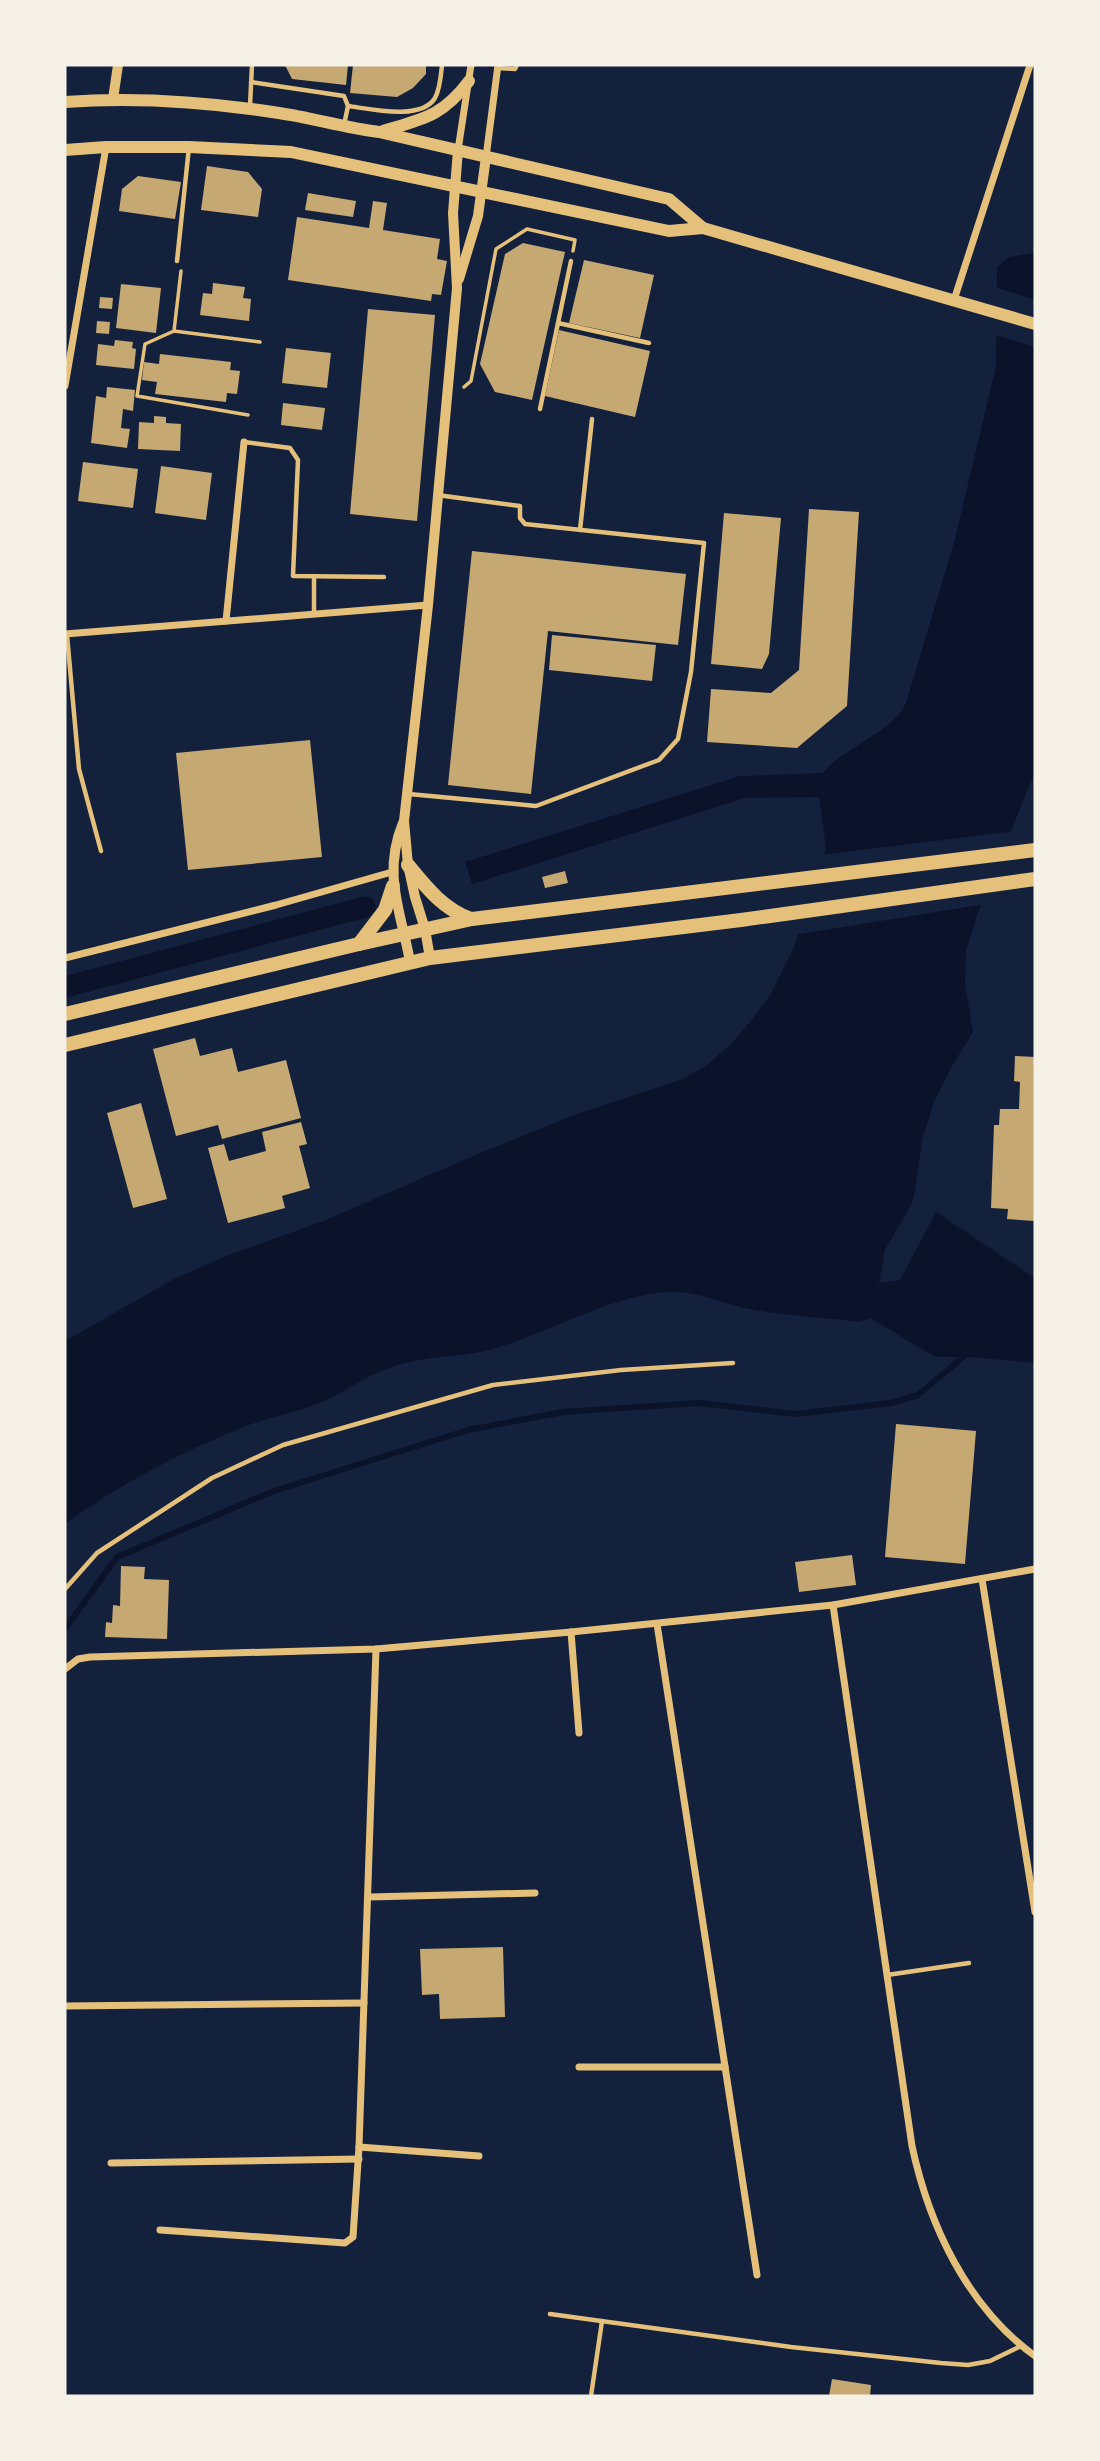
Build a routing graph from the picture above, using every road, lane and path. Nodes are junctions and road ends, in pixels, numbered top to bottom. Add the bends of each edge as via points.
1 (118, 65) edge
2 (252, 65) edge
3 (442, 65) edge
4 (471, 65) edge
5 (517, 65) edge
6 (1030, 65) edge
7 (498, 66) edge
8 (469, 80) junction
9 (251, 82) junction
10 (113, 99) junction
11 (65, 102) edge
12 (348, 106) junction
13 (250, 109) junction
14 (343, 127) junction
15 (379, 132) junction
16 (106, 147) junction
17 (188, 147) junction
18 (458, 150) junction
19 (65, 151) edge
20 (486, 157) junction
21 (455, 185) junction
22 (482, 192) junction
23 (703, 228) junction
24 (571, 261) joint
25 (180, 262) joint
26 (457, 288) junction
27 (954, 300) junction
28 (558, 323) junction
29 (1035, 324) edge
30 (174, 331) junction
31 (260, 342) dead end
32 (649, 343) dead end
33 (65, 386) edge
34 (463, 388) dead end
35 (540, 409) dead end
36 (248, 415) dead end
37 (592, 419) dead end
38 (244, 442) joint
39 (436, 495) junction
40 (580, 530) junction
41 (314, 576) junction
42 (384, 577) dead end
43 (428, 605) junction
44 (314, 613) junction
45 (226, 621) junction
46 (66, 634) edge
47 (408, 794) junction
48 (404, 821) junction
49 (1035, 850) edge
50 (101, 851) dead end
51 (408, 865) junction
52 (393, 879) junction
53 (1035, 879) edge
54 (472, 919) junction
55 (425, 929) junction
56 (405, 934) junction
57 (359, 944) junction
58 (65, 958) edge
59 (430, 958) junction
60 (410, 962) junction
61 (65, 1014) edge
62 (65, 1045) edge
63 (733, 1363) dead end
64 (1035, 1569) edge
65 (982, 1579) junction
66 (65, 1589) edge
67 (833, 1605) junction
68 (657, 1624) junction
69 (571, 1632) junction
70 (376, 1649) junction
71 (66, 1667) edge
72 (579, 1733) dead end
73 (535, 1893) dead end
74 (369, 1897) junction
75 (1035, 1912) edge
76 (969, 1963) dead end
77 (887, 1975) junction
78 (364, 2003) junction
79 (65, 2006) edge
80 (579, 2067) dead end
81 (724, 2067) junction
82 (359, 2147) junction
83 (480, 2156) dead end
84 (359, 2159) junction
85 (111, 2163) dead end
86 (160, 2230) dead end
87 (757, 2275) dead end
88 (550, 2314) dead end
89 (602, 2321) junction
90 (1021, 2346) junction
91 (1035, 2356) edge
92 (591, 2396) edge

1 - 10 street
2 - 9 lane
3 - 12 lane via 434,101 423,108 408,113
4 - 8 street
5 - 7 lane via 515,69
6 - 27 street
7 - 20 street
8 - 15 main road via 441,110
8 - 18 street
9 - 12 lane via 344,96
9 - 13 lane
10 - 11 main road
10 - 13 main road
12 - 14 lane
13 - 14 main road
14 - 15 main road
15 - 18 main road
16 - 17 main road
16 - 19 main road
16 - 33 street
17 - 21 main road via 292,152
17 - 25 lane
18 - 20 main road
18 - 21 street
20 - 22 street
20 - 23 main road via 668,200
21 - 22 main road
21 - 26 street
22 - 23 main road via 669,231
22 - 26 street
23 - 27 main road
24 - 28 lane
24 - 34 path via 575,240 527,229 496,249 471,381
25 - 30 path
26 - 39 street
27 - 29 main road
28 - 32 lane
28 - 35 lane
30 - 31 path
30 - 36 path via 145,344 137,396
37 - 40 lane
38 - 41 lane via 290,448 295,454 293,576
38 - 45 street
39 - 40 lane via 520,506 525,524
39 - 43 street
40 - 47 lane via 704,543 691,672 678,739 659,760 536,806
41 - 42 lane
41 - 44 lane
43 - 44 street
43 - 47 street
44 - 45 street
45 - 46 street
46 - 50 lane via 79,769
47 - 48 street
48 - 51 street
48 - 52 street
49 - 54 main road
51 - 54 main road via 446,906
51 - 55 street
52 - 56 street
52 - 57 main road via 385,910
52 - 58 street
53 - 59 main road
54 - 55 main road
55 - 56 main road
55 - 59 street
56 - 57 main road
56 - 60 street
57 - 61 main road
59 - 60 main road
60 - 62 main road
63 - 66 lane via 493,1385 283,1445 212,1478 97,1553
64 - 65 street
65 - 67 street
65 - 75 street
67 - 68 street
67 - 77 street
68 - 69 street
68 - 81 street
69 - 70 street
69 - 72 street
70 - 71 street via 90,1657
70 - 74 street
73 - 74 street
74 - 78 street
76 - 77 lane
77 - 90 street via 912,2146 932,2216 970,2286
78 - 79 street
78 - 82 street
80 - 81 street
81 - 87 street
82 - 83 street
82 - 84 street
84 - 85 street
84 - 86 street via 352,2241
88 - 89 lane
89 - 90 lane via 968,2365 1002,2357
89 - 92 lane
90 - 91 street

